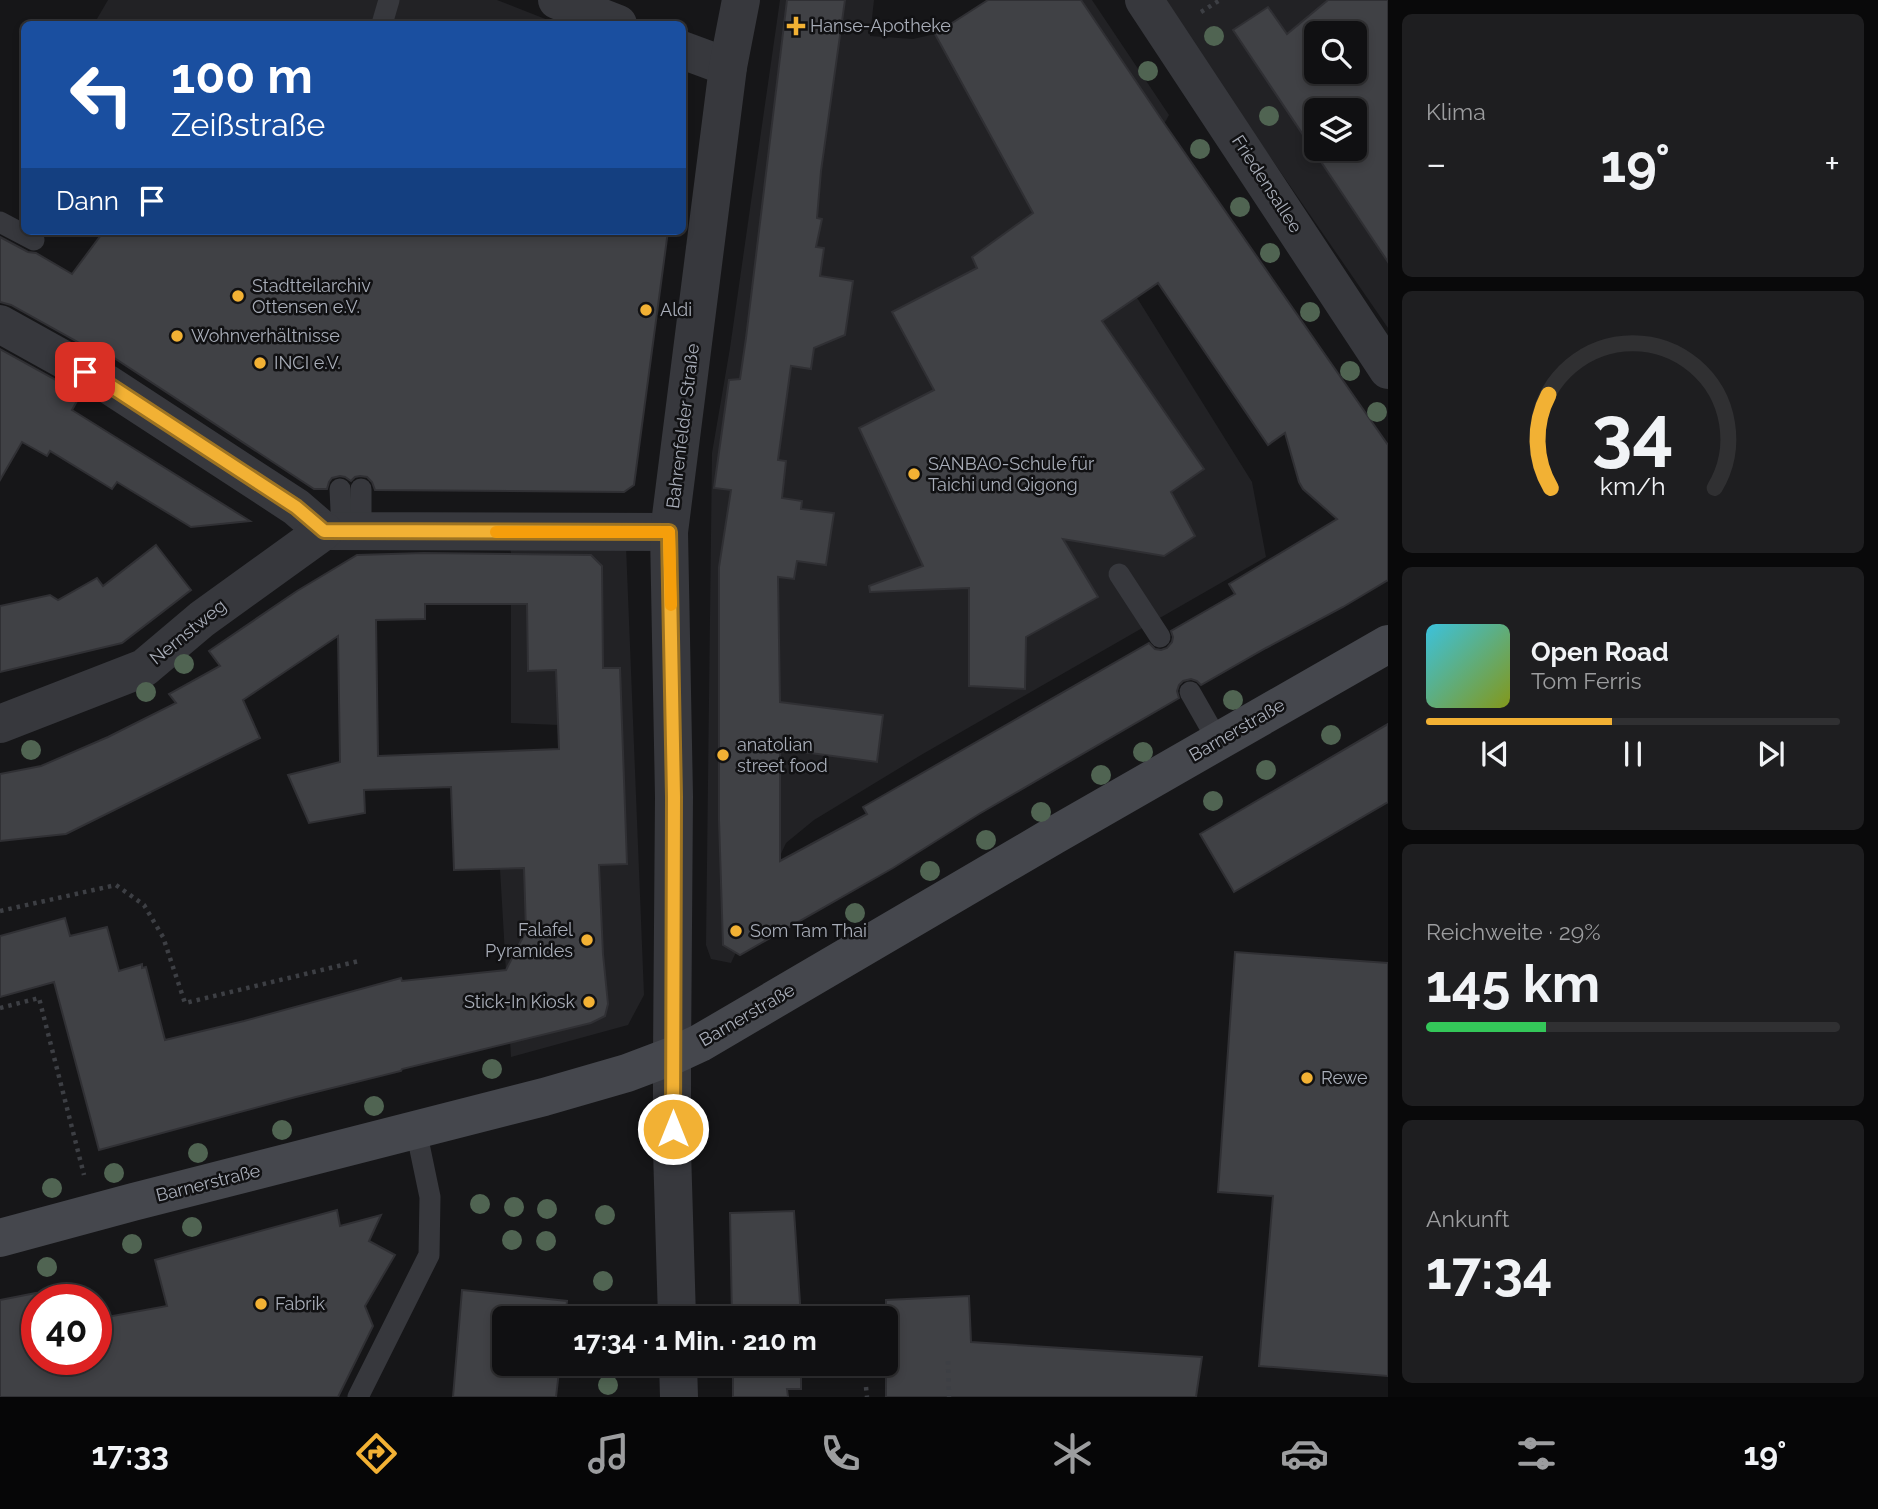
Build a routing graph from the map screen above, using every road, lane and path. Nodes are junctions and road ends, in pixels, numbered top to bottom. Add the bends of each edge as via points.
1 (389, 0) edge
2 (557, 0) edge
3 (741, 0) edge
4 (1144, 0) edge
5 (383, 21) edge
6 (610, 21) edge
7 (686, 51) edge
8 (729, 67) junction
9 (0, 222) edge
10 (21, 233) edge
11 (25, 235) edge
12 (34, 240) dead end
13 (0, 324) edge
14 (1388, 370) edge
15 (350, 489) dead end
16 (342, 531) junction
17 (669, 532) junction
18 (1119, 574) dead end
19 (1160, 637) dead end
20 (1388, 644) edge
21 (1190, 692) dead end
22 (0, 724) edge
23 (1218, 741) junction
24 (0, 911) edge
25 (359, 961) dead end
26 (0, 1008) edge
27 (673, 1056) junction
28 (416, 1130) junction
29 (93, 1213) junction
30 (0, 1238) edge
31 (677, 1306) edge
32 (948, 1361) dead end
33 (678, 1376) edge
34 (866, 1387) dead end
35 (358, 1397) edge
36 (679, 1397) edge
37 (867, 1397) edge
38 (949, 1397) edge

1 - 5 lane
2 - 6 street
3 - 8 street, Bahrenfelder Straße
4 - 14 street, Friedensallee
7 - 8 street
8 - 17 street, Bahrenfelder Straße
9 - 10 lane
11 - 12 lane
13 - 16 street via 106,383 296,507
15 - 16 lane
16 - 17 street
16 - 22 street, Nernstweg via 202,619 144,668
17 - 27 street, Bahrenfelder Straße
18 - 19 lane
20 - 23 main road, Barnerstraße
21 - 23 lane
23 - 27 main road, Barnerstraße
24 - 25 path via 116,885 144,905 163,937 185,1003
26 - 29 path via 39,998
27 - 28 main road, Barnerstraße via 555,1094
27 - 31 street, Bahrenfelder Straße
28 - 29 main road, Barnerstraße
28 - 35 lane via 430,1196 429,1255
29 - 30 main road, Barnerstraße
32 - 38 path
33 - 36 street
34 - 37 path

